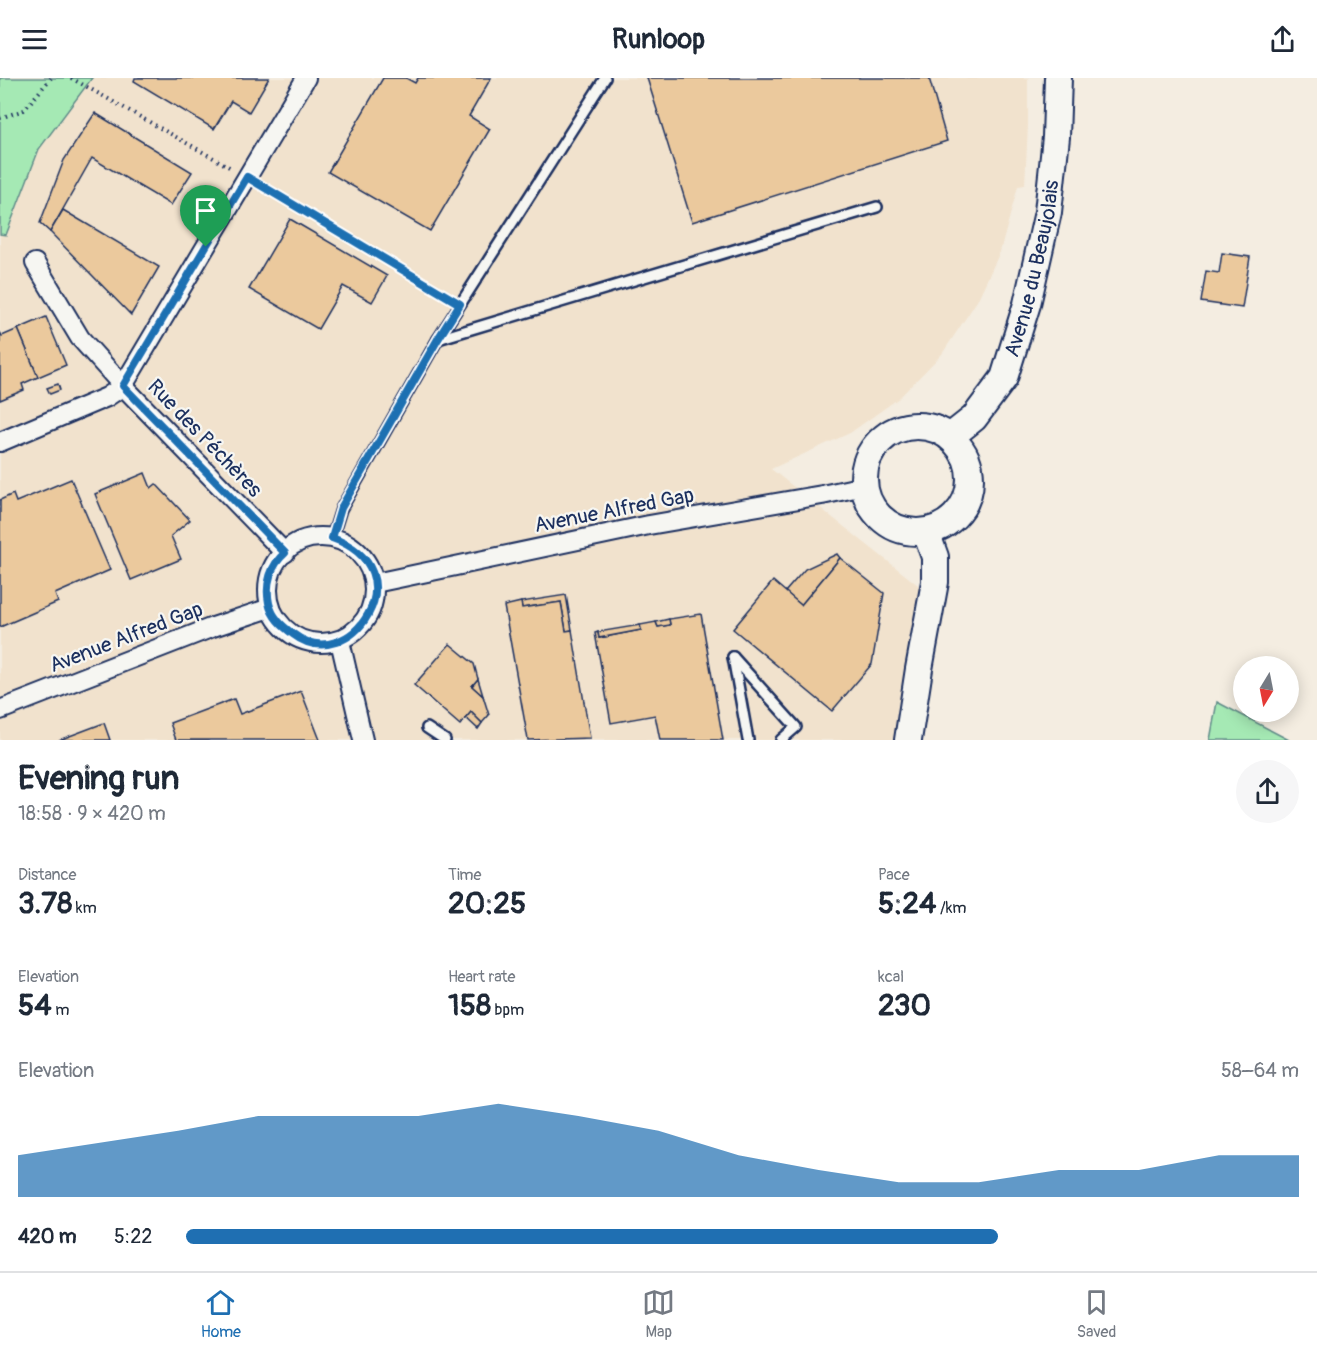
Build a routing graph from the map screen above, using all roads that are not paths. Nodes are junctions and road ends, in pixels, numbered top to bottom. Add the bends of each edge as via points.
1 (306, 78) edge
2 (605, 78) edge
3 (1058, 78) edge
4 (877, 207) dead end
5 (35, 263) dead end
6 (438, 339) junction
7 (123, 386) junction
8 (950, 437) junction
9 (0, 441) edge
10 (864, 486) junction
11 (926, 532) junction
12 (332, 538) junction
13 (285, 553) junction
14 (375, 583) junction
15 (270, 608) junction
16 (340, 641) junction
17 (0, 710) edge
18 (427, 728) dead end
19 (363, 740) edge
20 (445, 740) edge
21 (747, 740) edge
22 (781, 740) edge
23 (908, 740) edge

1 - 7 street
2 - 6 lane
3 - 8 main road, Avenue du Beaujolais via 1048,212 1027,304 1004,378 974,418
4 - 6 lane
5 - 7 street, Rue des Péchères via 80,338
6 - 12 lane via 341,508
7 - 9 street via 107,397
7 - 13 street, Rue des Péchères
8 - 10 main road via 930,427 906,427 884,436 868,457
8 - 11 main road via 963,452 970,473 969,490 961,509 946,524
10 - 11 main road via 873,510 897,529
10 - 14 street, Avenue Alfred Gap via 649,525
11 - 23 main road via 934,557 935,582
12 - 13 street via 313,537 295,543
12 - 14 street via 347,543 361,555
13 - 15 street via 276,560 269,578
14 - 16 street via 369,615 356,631
15 - 16 street via 280,624 300,640 318,644
15 - 17 street, Avenue Alfred Gap
16 - 19 street
18 - 20 lane
21 - 22 lane via 733,657 796,727

